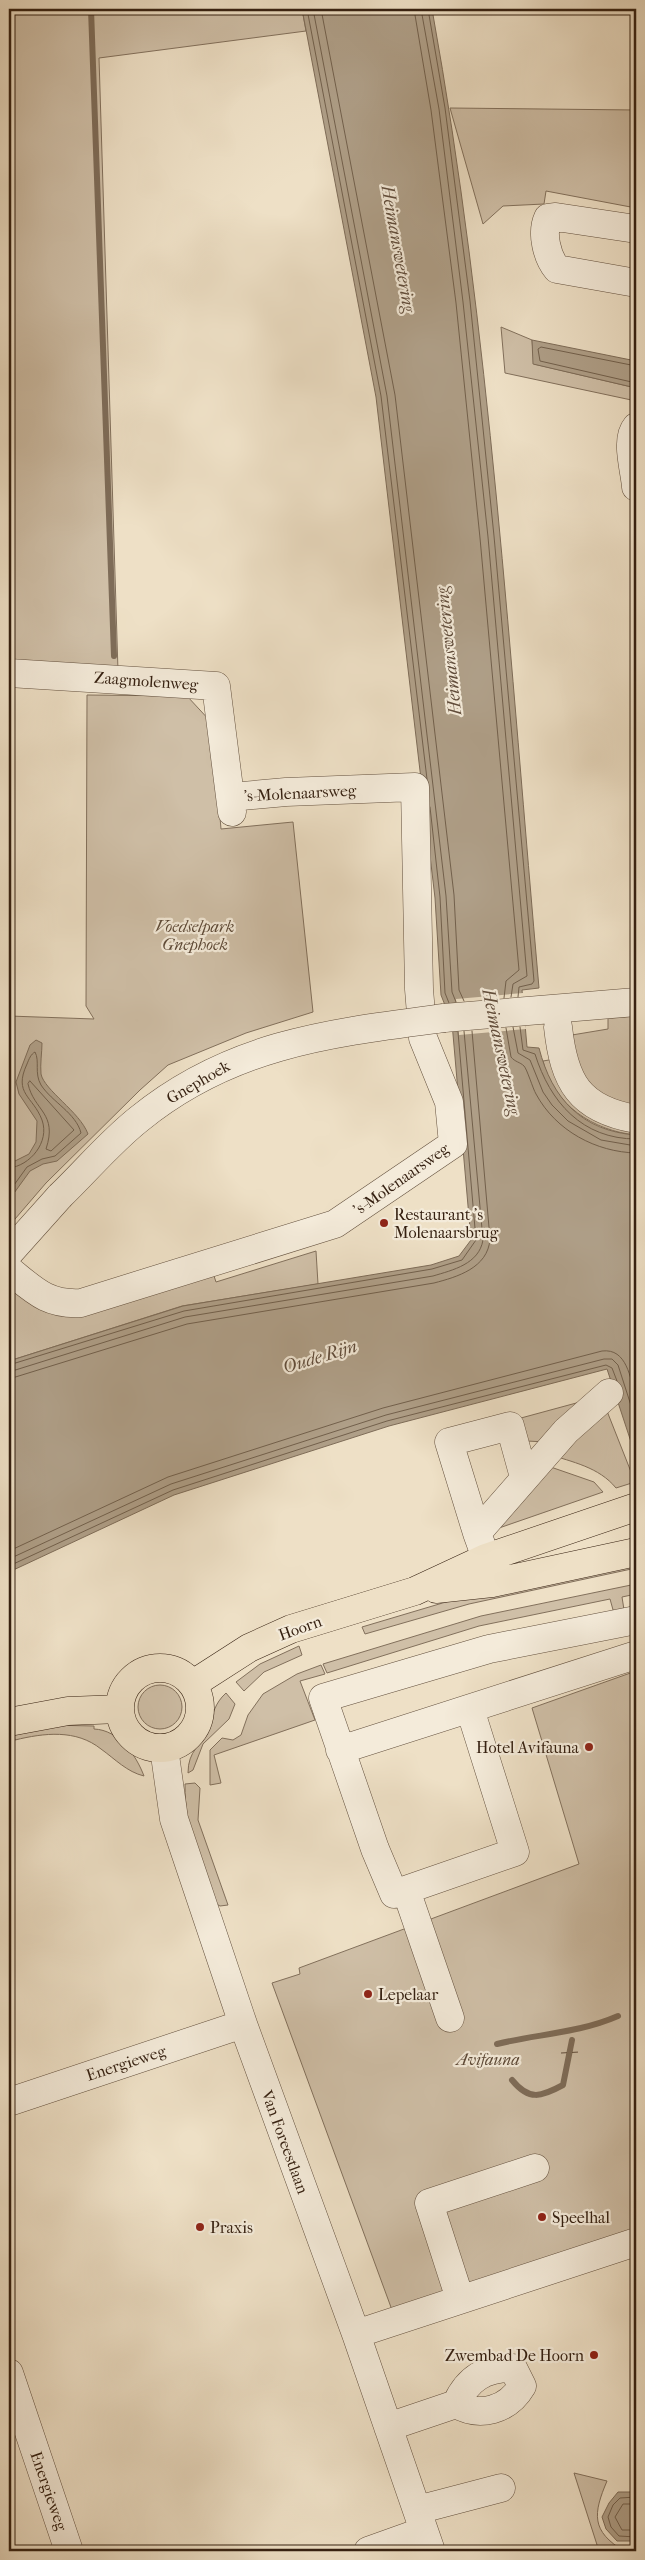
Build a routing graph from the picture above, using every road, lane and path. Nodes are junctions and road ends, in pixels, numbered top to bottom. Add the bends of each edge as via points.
1 (636, 229) edge
2 (636, 283) edge
3 (636, 427) edge
4 (636, 487) edge
5 (9, 673) edge
6 (232, 804) joint
7 (636, 1002) edge
8 (558, 1027) dead end
9 (636, 1120) edge
10 (9, 1253) edge
11 (9, 1270) edge
12 (609, 1393) dead end
13 (524, 1477) junction
14 (636, 1507) edge
15 (481, 1546) junction
16 (636, 1552) edge
17 (415, 1591) junction
18 (636, 1620) edge
19 (636, 1656) edge
20 (193, 1684) junction
21 (120, 1709) junction
22 (470, 1709) junction
23 (9, 1722) edge
24 (164, 1748) junction
25 (340, 1750) junction
26 (406, 1890) junction
27 (450, 2018) dead end
28 (243, 2024) junction
29 (9, 2102) edge
30 (535, 2168) dead end
31 (636, 2242) edge
32 (460, 2299) junction
33 (356, 2334) junction
34 (9, 2373) edge
35 (456, 2404) dead end
36 (388, 2427) junction
37 (501, 2488) dead end
38 (424, 2531) edge
39 (69, 2551) edge
40 (368, 2551) edge

1 - 2 street via 556,217 548,218 544,226 549,260 557,269
3 - 4 street via 632,446
5 - 6 street, Zaagmolenweg via 216,686
6 - 11 street, 's-Molenaarsweg via 286,792 414,787 423,1038 449,1102 453,1144 335,1224 81,1303 64,1304 48,1300
7 - 10 street, Gnephoek, bridge via 444,1018 310,1038 228,1063 194,1081 138,1120 60,1196
8 - 9 street via 562,1058 574,1085 594,1107
12 - 13 street via 566,1431
13 - 15 street
13 - 15 street via 510,1426 449,1442
14 - 15 main road, Hoorn
15 - 17 main road, Hoorn
16 - 17 main road, Hoorn via 492,1584
17 - 20 main road, Hoorn via 291,1629 249,1648
18 - 25 street via 489,1649 323,1698
19 - 22 street
20 - 21 main road via 182,1673 167,1668 144,1671 126,1686
20 - 24 main road via 201,1708 197,1724 187,1738
21 - 23 main road via 68,1711
21 - 24 main road via 123,1725 134,1738 148,1746
22 - 25 street
22 - 26 street via 515,1852
24 - 28 street, Van Foreestlaan via 174,1819
25 - 26 street via 394,1894
26 - 27 street
28 - 29 street, Energieweg
28 - 33 street, Van Foreestlaan
30 - 32 street via 429,2203
31 - 32 street
32 - 33 street
33 - 36 street, Van Foreestlaan
34 - 39 street, Energieweg
35 - 36 street
36 - 38 street, Van Foreestlaan
37 - 38 street
38 - 40 street

